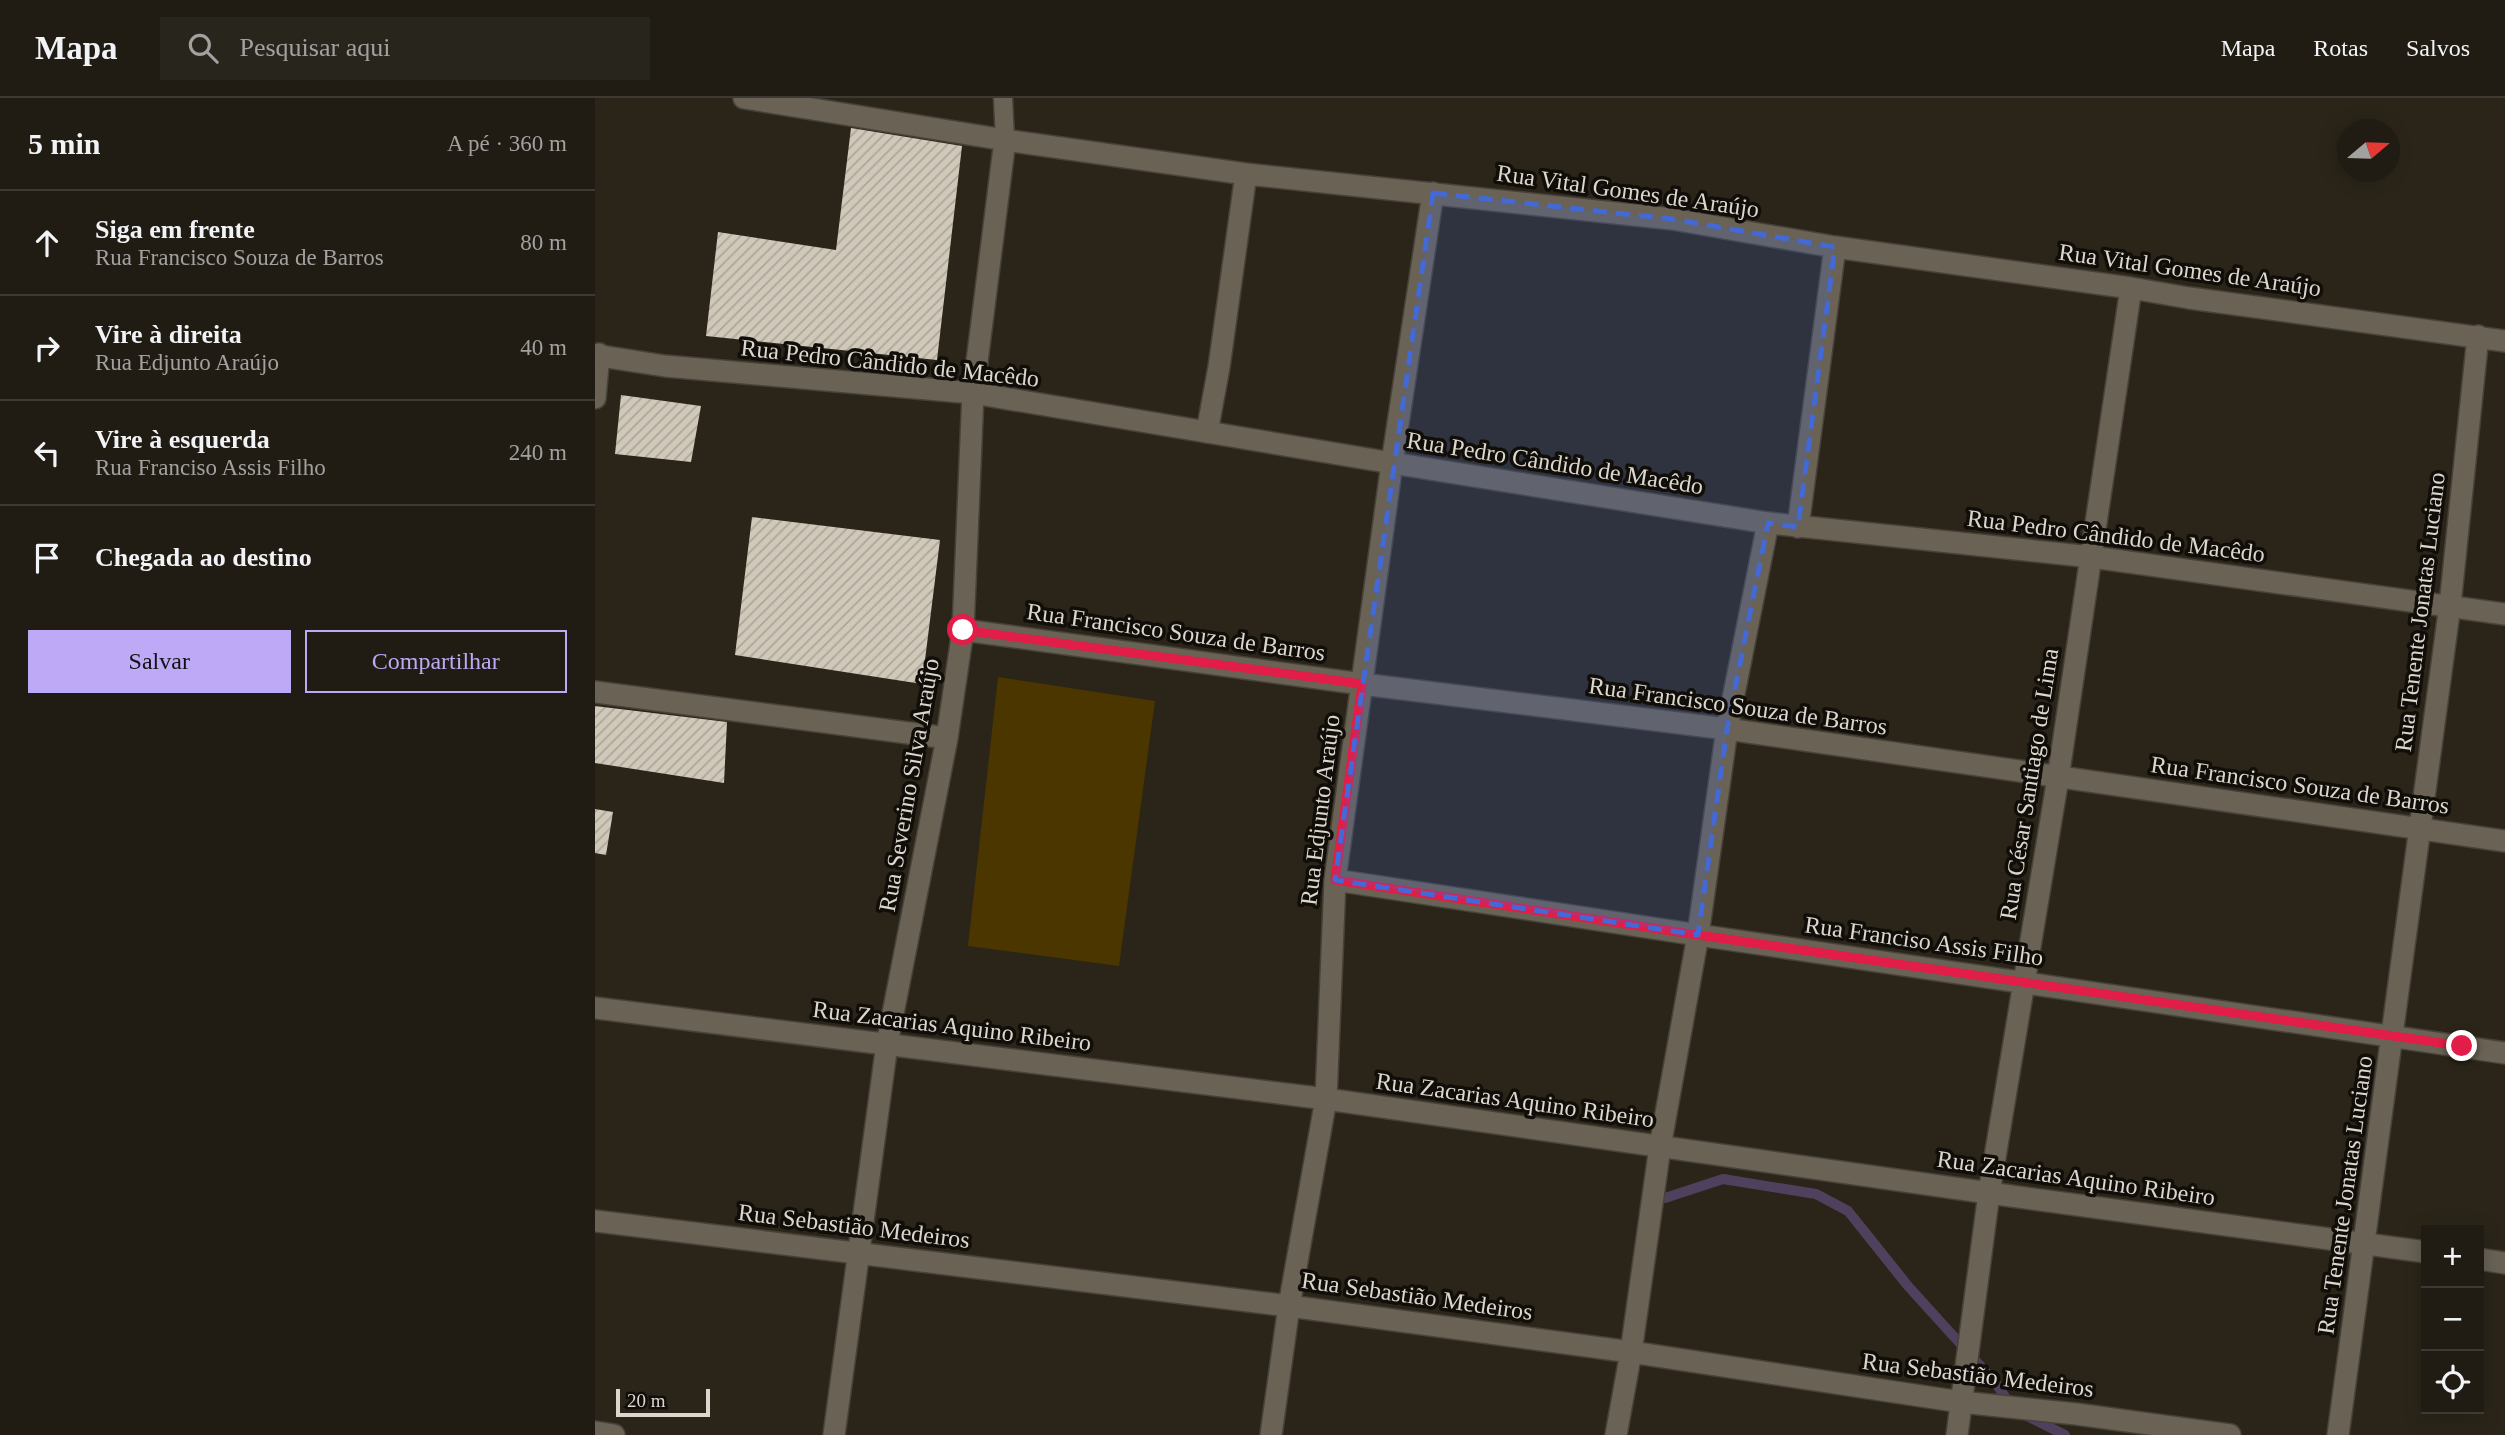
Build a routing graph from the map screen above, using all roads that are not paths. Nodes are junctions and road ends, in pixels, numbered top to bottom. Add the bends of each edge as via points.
1 (744, 98) edge
2 (1003, 98) edge
3 (1005, 140) junction
4 (1246, 174) junction
5 (1433, 193) junction
6 (1835, 247) junction
7 (2131, 288) junction
8 (2478, 337) junction
9 (2505, 341) edge
10 (596, 354) edge
11 (973, 393) junction
12 (595, 398) edge
13 (1207, 432) junction
14 (1392, 463) junction
15 (1768, 523) junction
16 (1798, 527) junction
17 (2092, 557) junction
18 (2449, 606) junction
19 (2505, 614) edge
20 (963, 630) junction
21 (1362, 684) junction
22 (595, 692) edge
23 (1727, 729) junction
24 (947, 738) junction
25 (2057, 778) junction
26 (2420, 829) junction
27 (2505, 841) edge
28 (1335, 880) junction
29 (1698, 935) junction
30 (2025, 982) junction
31 (595, 1008) edge
32 (2393, 1037) junction
33 (887, 1044) junction
34 (2505, 1053) edge
35 (1325, 1099) junction
36 (1660, 1147) junction
37 (1989, 1193) junction
38 (595, 1221) edge
39 (2364, 1244) junction
40 (2421, 1251) edge
41 (859, 1253) junction
42 (2484, 1260) edge
43 (2505, 1263) edge
44 (1289, 1306) junction
45 (1631, 1352) junction
46 (1961, 1402) junction
47 (595, 1432) edge
48 (614, 1435) edge
49 (834, 1435) edge
50 (1271, 1435) edge
51 (1616, 1435) edge
52 (1957, 1435) edge
53 (2230, 1435) edge
54 (2338, 1435) edge

1 - 3 street, Rua Vital Gomes de Araújo
2 - 3 lane
3 - 4 street, Rua Vital Gomes de Araújo
3 - 11 street, Rua Severino Silva Araújo
4 - 5 street, Rua Vital Gomes de Araújo
4 - 13 street
5 - 6 street, Rua Vital Gomes de Araújo via 1672,219
5 - 14 street, Rua Edjunto Araújo
6 - 7 street, Rua Vital Gomes de Araújo
6 - 16 street
7 - 8 street, Rua Vital Gomes de Araújo
7 - 17 street, Rua César Santiago de Lima
8 - 9 street, Rua Vital Gomes de Araújo
8 - 18 street, Rua Tenente Jonatas Luciano
10 - 11 street, Rua Pedro Cândido de Macêdo via 665,366
10 - 12 street
11 - 13 street, Rua Pedro Cândido de Macêdo
11 - 20 street, Rua Severino Silva Araújo
13 - 14 street, Rua Pedro Cândido de Macêdo
14 - 15 street, Rua Pedro Cândido de Macêdo
14 - 21 street, Rua Edjunto Araújo
15 - 16 street, Rua Pedro Cândido de Macêdo
15 - 23 street
16 - 17 street, Rua Pedro Cândido de Macêdo
17 - 18 street, Rua Pedro Cândido de Macêdo
17 - 25 street, Rua César Santiago de Lima
18 - 19 street, Rua Pedro Cândido de Macêdo
18 - 26 street, Rua Tenente Jonatas Luciano
20 - 21 street, Rua Francisco Souza de Barros
20 - 24 street, Rua Severino Silva Araújo
21 - 23 street, Rua Francisco Souza de Barros
21 - 28 street, Rua Edjunto Araújo
22 - 24 street
23 - 25 street, Rua Francisco Souza de Barros
23 - 29 street
24 - 33 street, Rua Severino Silva Araújo
25 - 26 street, Rua Francisco Souza de Barros
25 - 30 street, Rua César Santiago de Lima
26 - 27 street, Rua Francisco Souza de Barros
26 - 32 street, Rua Tenente Jonatas Luciano
28 - 29 street, Rua Franciso Assis Filho
28 - 35 street, Rua Edjunto Araújo
29 - 30 street, Rua Franciso Assis Filho
29 - 36 street
30 - 32 street, Rua Franciso Assis Filho
30 - 37 street, Rua César Santiago de Lima
31 - 33 street, Rua Zacarias Aquino Ribeiro
32 - 34 street, Rua Franciso Assis Filho
32 - 39 street, Rua Tenente Jonatas Luciano
33 - 35 street, Rua Zacarias Aquino Ribeiro
33 - 41 street, Rua Severino Silva Araújo
35 - 36 street, Rua Zacarias Aquino Ribeiro
35 - 44 street, Rua Edjunto Araújo
36 - 37 street, Rua Zacarias Aquino Ribeiro
36 - 45 street
37 - 39 street, Rua Zacarias Aquino Ribeiro
37 - 46 street, Rua César Santiago de Lima
38 - 41 street, Rua Sebastião Medeiros
39 - 40 street, Rua Zacarias Aquino Ribeiro
39 - 54 street, Rua Tenente Jonatas Luciano
41 - 44 street, Rua Sebastião Medeiros
41 - 49 street, Rua Severino Silva Araújo
42 - 43 street
44 - 45 street, Rua Sebastião Medeiros
44 - 50 street, Rua Edjunto Araújo
45 - 46 street, Rua Sebastião Medeiros
45 - 51 street
46 - 52 street, Rua César Santiago de Lima
46 - 53 street, Rua Sebastião Medeiros
47 - 48 street

